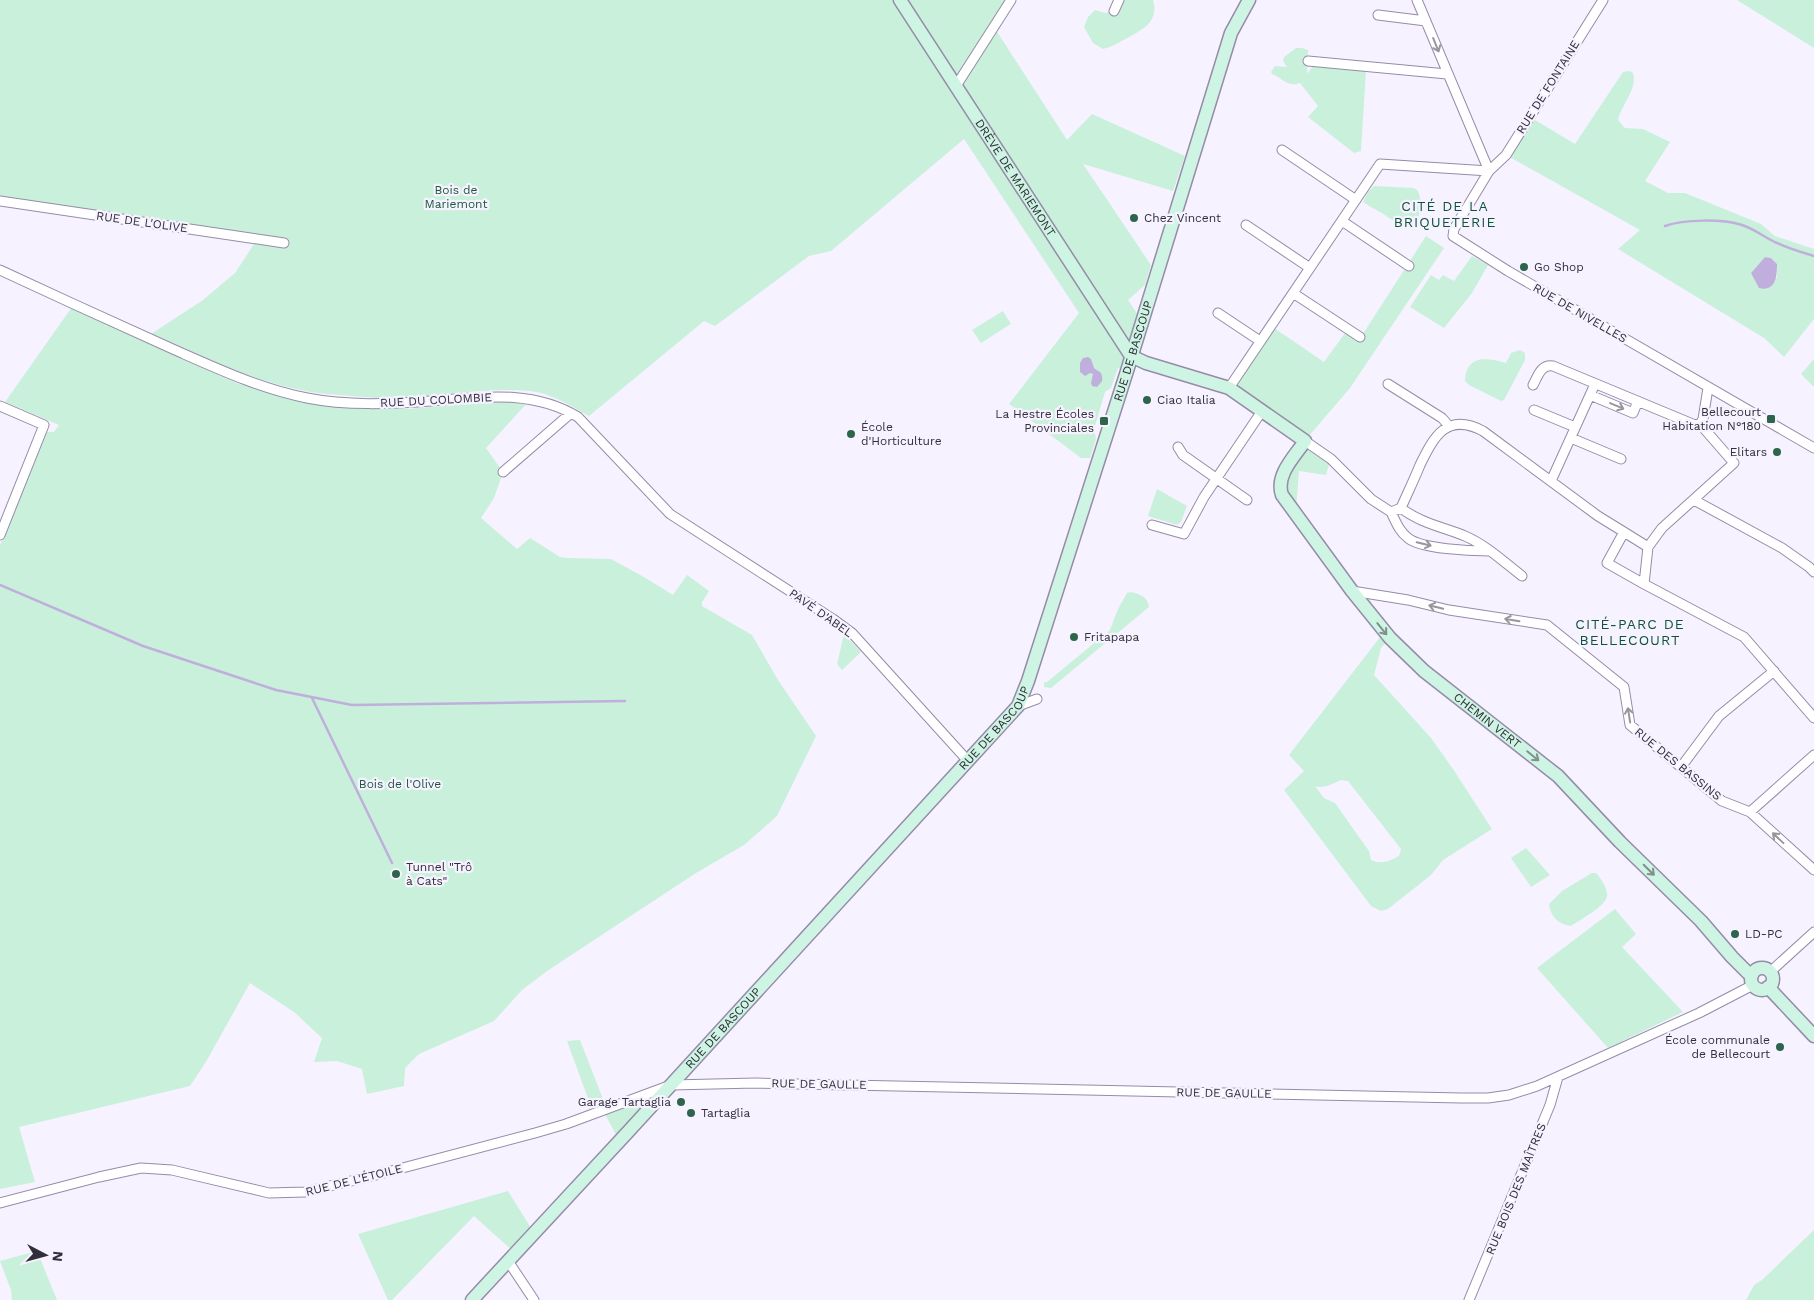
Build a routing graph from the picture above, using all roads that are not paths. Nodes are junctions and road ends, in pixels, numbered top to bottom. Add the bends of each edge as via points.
1 (900, 0) edge
2 (1011, 0) edge
3 (1119, 0) edge
4 (1248, 0) edge
5 (1417, 0) edge
6 (1603, 0) edge
7 (1114, 11) dead end
8 (1378, 15) dead end
9 (1426, 21) junction
10 (1308, 61) dead end
11 (1447, 74) junction
12 (956, 86) junction
13 (1282, 150) dead end
14 (1489, 171) junction
15 (1356, 200) junction
16 (0, 201) edge
17 (1342, 222) junction
18 (1246, 225) dead end
19 (284, 244) dead end
20 (1410, 266) dead end
21 (1310, 268) junction
22 (0, 270) edge
23 (1293, 293) junction
24 (1218, 314) dead end
25 (1360, 337) dead end
26 (1260, 341) junction
27 (1132, 356) junction
28 (1388, 384) dead end
29 (1595, 384) junction
30 (1533, 386) dead end
31 (1229, 388) junction
32 (1708, 388) junction
33 (1590, 395) junction
34 (1638, 401) junction
35 (0, 406) edge
36 (1534, 410) dead end
37 (1262, 411) junction
38 (572, 413) junction
39 (1700, 424) junction
40 (1449, 426) junction
41 (1575, 427) junction
42 (1571, 438) junction
43 (1305, 441) junction
44 (1178, 447) dead end
45 (1814, 448) edge
46 (1621, 459) dead end
47 (503, 472) dead end
48 (1218, 479) junction
49 (1551, 481) junction
50 (1247, 500) dead end
51 (1694, 500) junction
52 (1401, 508) junction
53 (1391, 512) junction
54 (670, 514) joint
55 (1152, 525) dead end
56 (1624, 532) junction
57 (0, 535) edge
58 (1648, 547) junction
59 (1489, 551) junction
60 (1814, 572) edge
61 (1522, 576) dead end
62 (1644, 584) junction
63 (1352, 591) junction
64 (1774, 671) junction
65 (1037, 699) dead end
66 (1018, 706) junction
67 (1814, 718) edge
68 (1814, 755) edge
69 (968, 761) junction
70 (1681, 767) junction
71 (1750, 812) junction
72 (1814, 870) edge
73 (1814, 932) edge
74 (1770, 972) junction
75 (1752, 980) junction
76 (1768, 987) junction
77 (1814, 1036) edge
78 (1558, 1078) junction
79 (672, 1085) junction
80 (0, 1203) edge
81 (508, 1261) junction
82 (472, 1300) edge
83 (534, 1300) edge
84 (1469, 1300) edge

1 - 12 main road, DRÈVE DE MARIEMONT
2 - 12 street
3 - 7 street
4 - 27 main road, RUE DE BASCOUP via 1231,33
5 - 9 street
6 - 14 street, RUE DE FONTAINE via 1506,155
8 - 9 street
9 -> 11 street
10 - 11 street
11 - 14 street
12 - 27 main road, DRÈVE DE MARIEMONT
13 - 15 street
14 - 15 street via 1380,164
14 - 32 street, RUE DE NIVELLES via 1453,236
15 - 17 street
16 - 19 street, RUE DE L'OLIVE
17 - 20 street
17 - 21 street
18 - 21 street
21 - 23 street
22 - 38 street, RUE DU COLOMBIE via 236,377 307,398 380,404 495,396 531,399
23 - 25 street
23 - 26 street
24 - 26 street
26 - 31 street
27 - 31 main road
27 - 66 main road, RUE DE BASCOUP
28 - 40 street via 1442,418
29 - 30 street via 1548,366 1541,370
29 - 33 street
29 - 34 street
31 - 37 main road
32 - 39 street
32 - 45 street, RUE DE NIVELLES
33 -> 34 street via 1633,413
33 - 41 street
34 - 39 street via 1691,424
35 - 57 street via 44,426
36 - 41 street
37 - 43 main road
37 - 48 street
38 - 47 street
38 - 54 street, RUE DU COLOMBIE
39 - 51 street via 1734,463
40 - 49 street via 1465,424 1483,431
40 - 52 street via 1432,440
41 - 42 street
42 - 46 street
42 - 49 street
43 - 53 street via 1331,459 1371,499
43 - 63 main road, CHEMIN VERT via 1282,474 1281,491
44 - 48 street via 1183,456
48 - 50 street
48 - 55 street via 1184,534
49 - 56 street
51 - 58 street via 1662,528
51 - 60 street via 1782,548
52 - 53 street
52 - 59 street via 1413,518 1466,536
53 -> 59 street via 1400,531 1410,540 1468,551
54 - 69 street, PAVÉ D'ABEL via 847,629
56 - 58 street
56 - 62 street via 1607,564
58 - 62 street
59 - 61 street
62 - 64 street via 1744,637
70 -> 63 street, RUE DES BASSINS via 1630,725 1624,687 1547,625
63 -> 75 main road, CHEMIN VERT via 1414,663 1558,776 1701,921
64 - 67 street
64 - 70 street via 1719,716
65 - 66 street
66 - 69 main road, RUE DE BASCOUP
68 - 71 street
69 - 79 main road, RUE DE BASCOUP
70 - 71 street, RUE DES BASSINS via 1722,801
72 -> 71 street, RUE DES BASSINS
73 - 74 street
74 - 75 main road via 1762,968 1756,970
74 - 76 main road via 1772,982
75 - 76 main road via 1760,989
75 - 78 street, RUE DE GAULLE via 1699,1013
76 - 77 main road
78 - 79 street, RUE DE GAULLE via 1509,1095 1488,1098 756,1083
78 - 84 street, RUE BOIS DES MAÎTRES via 1550,1106
79 - 80 street, RUE DE L'ÉTOILE via 566,1124 305,1192 269,1193 172,1170 141,1168
79 - 81 main road, RUE DE BASCOUP
81 - 82 main road, RUE DE BASCOUP
81 - 83 street

